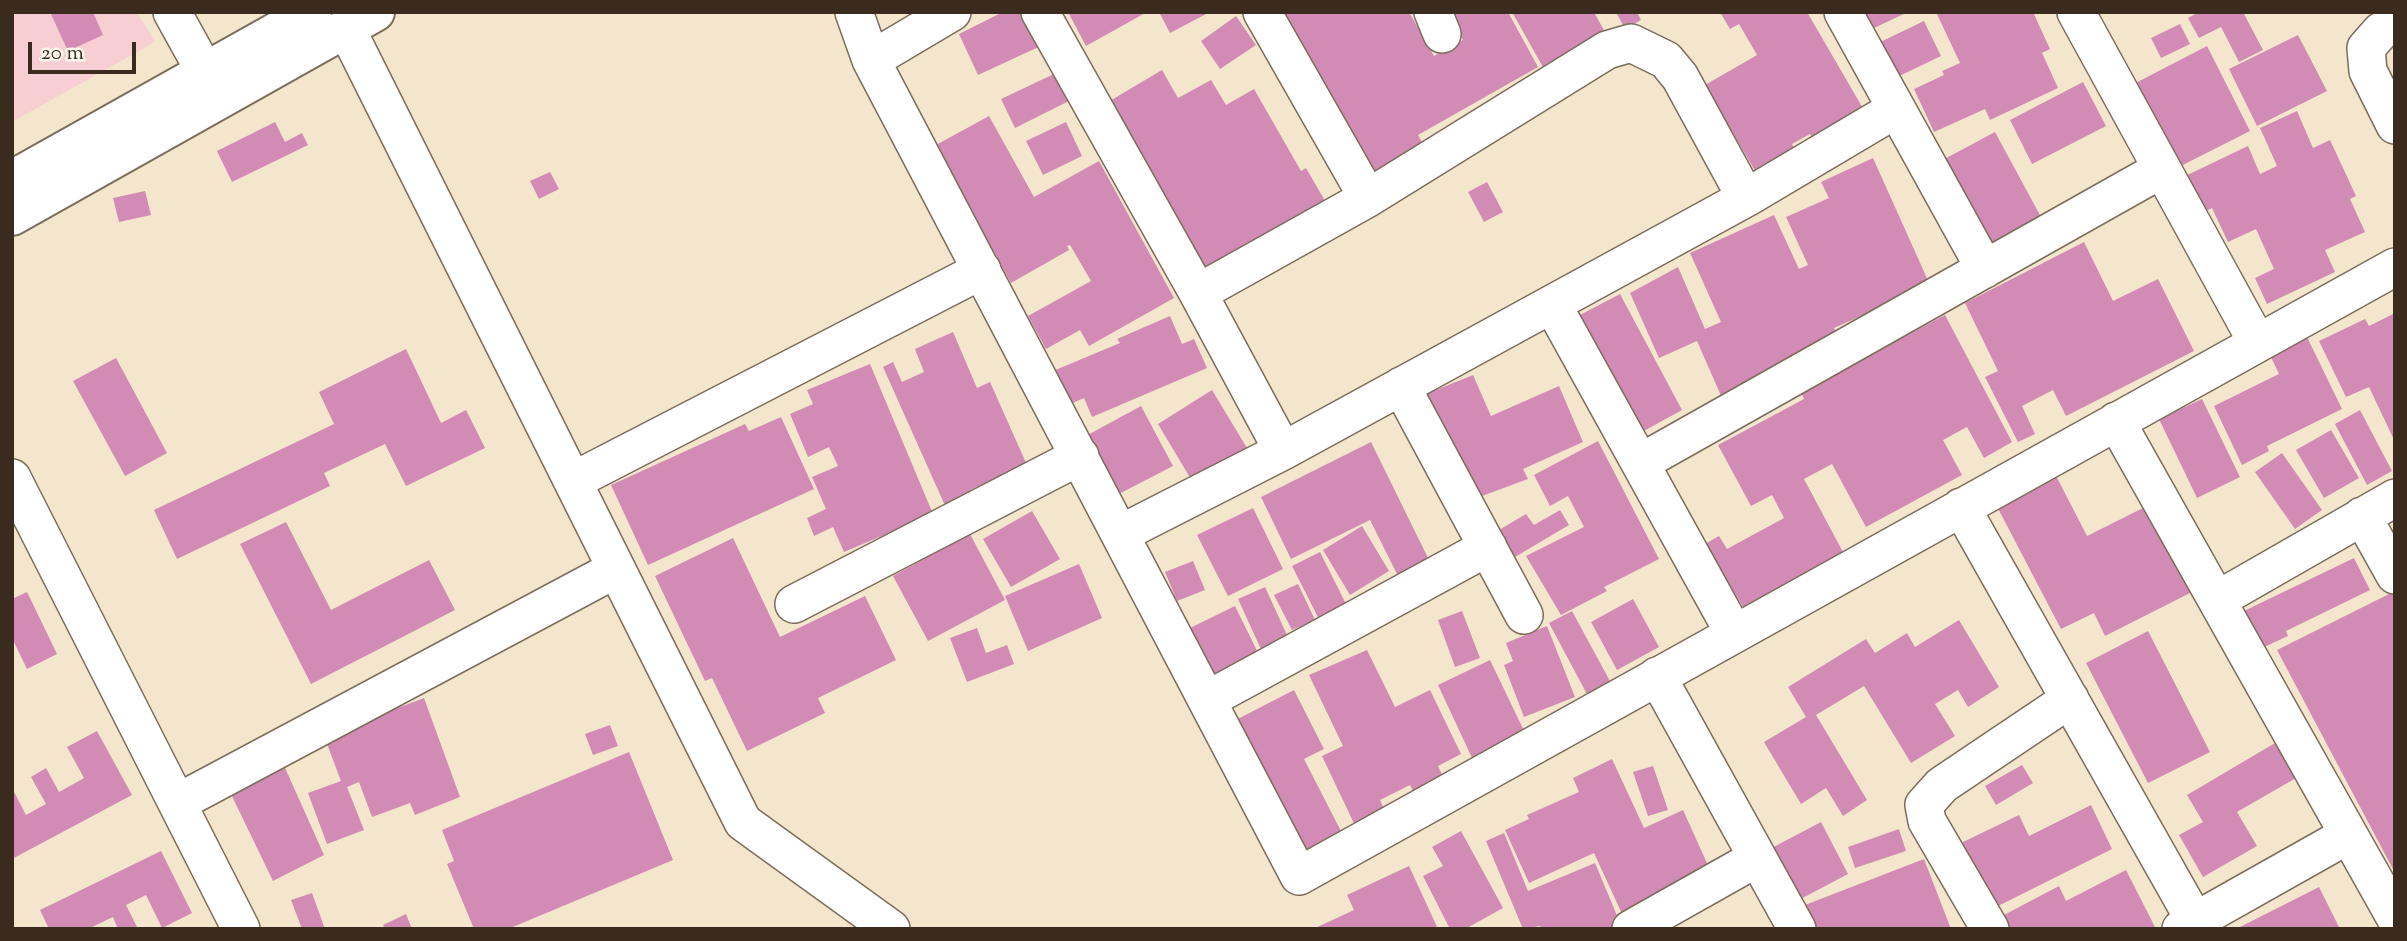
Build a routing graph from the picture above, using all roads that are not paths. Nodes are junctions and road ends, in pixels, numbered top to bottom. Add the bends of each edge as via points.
1 (172, 12) edge
2 (312, 12) edge
3 (853, 12) edge
4 (952, 12) edge
5 (1040, 12) edge
6 (1262, 12) edge
7 (1843, 12) edge
8 (2076, 12) edge
9 (360, 20) edge
10 (2395, 23) edge
11 (871, 60) junction
12 (214, 85) junction
13 (1896, 110) junction
14 (2395, 125) edge
15 (2162, 169) junction
16 (12, 180) edge
17 (1368, 198) junction
18 (1745, 198) junction
19 (12, 216) edge
20 (2395, 267) edge
21 (1984, 269) junction
22 (982, 270) junction
23 (1198, 293) junction
24 (1552, 304) junction
25 (2257, 342) junction
26 (1401, 386) junction
27 (2116, 421) junction
28 (1283, 451) junction
29 (1080, 456) junction
30 (1640, 463) junction
31 (12, 478) edge
32 (573, 481) junction
33 (2395, 498) edge
34 (1961, 507) junction
35 (2362, 516) junction
36 (24, 529) edge
37 (1120, 534) junction
38 (1488, 547) junction
39 (616, 569) junction
40 (2395, 575) edge
41 (2217, 600) junction
42 (794, 604) dead end
43 (1524, 615) dead end
44 (1734, 634) junction
45 (1657, 677) junction
46 (2070, 699) junction
47 (1207, 700) junction
48 (177, 803) junction
49 (2348, 835) junction
50 (1758, 858) junction
51 (2395, 917) edge
52 (2188, 925) edge
53 (241, 929) edge
54 (891, 929) edge
55 (1631, 929) edge
56 (1797, 929) edge
57 (1990, 929) edge

1 - 12 street
2 - 12 street
3 - 11 street
4 - 11 street
5 - 23 street
6 - 17 street
7 - 13 street
8 - 15 street
9 - 12 street
9 - 32 street
10 - 14 street via 2381,30 2366,48 2368,71
11 - 22 street
12 - 16 street
12 - 19 street
13 - 18 street
13 - 21 street
15 - 21 street
15 - 25 street
17 - 18 street via 1606,50 1631,43 1666,60 1680,77
17 - 23 street
18 - 24 street
20 - 25 street
21 - 30 street
22 - 29 street
22 - 32 street
23 - 28 street
24 - 26 street
24 - 30 street
25 - 27 street
26 - 28 street
26 - 38 street
27 - 34 street
27 - 41 street
28 - 37 street
29 - 37 street
29 - 42 street
30 - 44 street
31 - 36 street
32 - 39 street
33 - 35 street
34 - 44 street
34 - 46 street
35 - 40 street
35 - 41 street
36 - 48 street
37 - 47 street
38 - 43 street
38 - 47 street
39 - 48 street
39 - 54 street via 743,822
41 - 49 street
44 - 45 street
45 - 47 street via 1300,876
45 - 50 street
46 - 52 street
46 - 57 street via 1942,785 1924,805 1927,821
48 - 53 street
49 - 51 street
49 - 52 street
50 - 55 street
50 - 56 street

